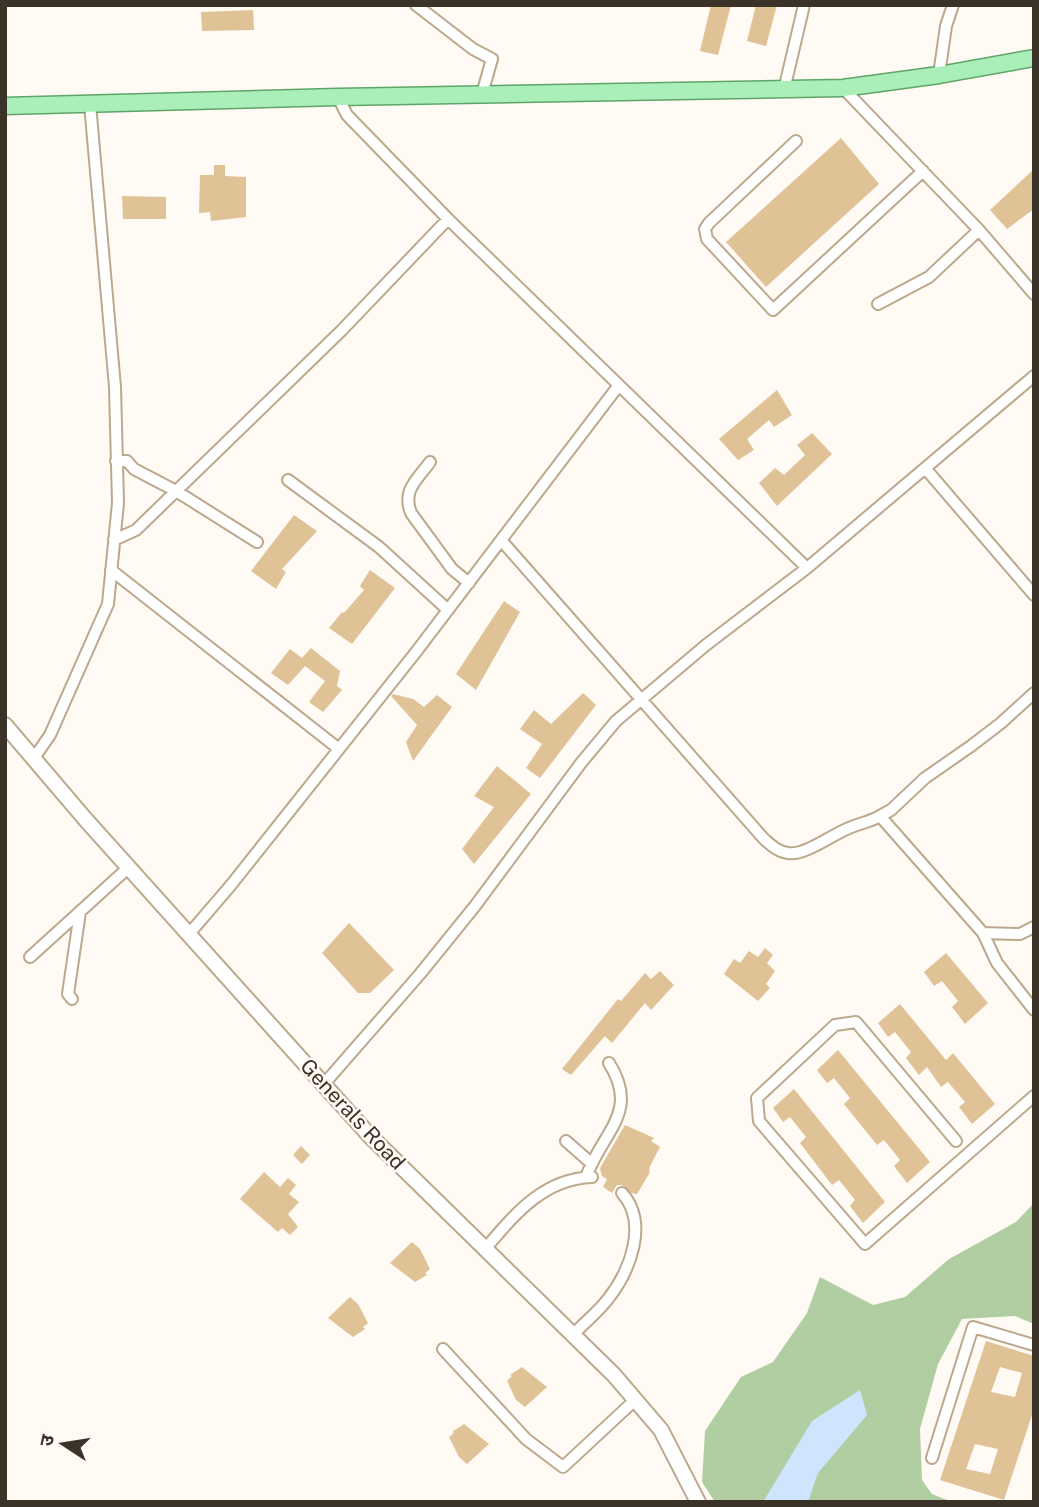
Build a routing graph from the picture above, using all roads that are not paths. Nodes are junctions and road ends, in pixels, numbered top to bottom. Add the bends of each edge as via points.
1 (416, 5) edge
2 (804, 5) edge
3 (953, 5) edge
4 (1034, 58) edge
5 (939, 75) junction
6 (843, 88) junction
7 (784, 90) junction
8 (482, 94) junction
9 (338, 97) junction
10 (90, 104) junction
11 (5, 106) edge
12 (796, 141) dead end
13 (923, 171) junction
14 (448, 219) junction
15 (979, 230) junction
16 (1034, 294) edge
17 (878, 304) dead end
18 (1034, 376) edge
19 (619, 385) junction
20 (116, 461) junction
21 (430, 462) dead end
22 (925, 468) junction
23 (288, 480) dead end
24 (176, 491) junction
25 (114, 540) junction
26 (500, 540) junction
27 (257, 542) dead end
28 (807, 568) junction
29 (111, 570) junction
30 (469, 583) junction
31 (1034, 596) edge
32 (448, 610) junction
33 (1034, 693) edge
34 (642, 700) junction
35 (5, 725) edge
36 (339, 749) junction
37 (34, 758) junction
38 (880, 816) junction
39 (128, 868) junction
40 (80, 912) junction
41 (1034, 927) edge
42 (983, 933) junction
43 (189, 934) junction
44 (30, 957) dead end
45 (72, 999) dead end
46 (1034, 1010) edge
47 (609, 1063) dead end
48 (324, 1084) junction
49 (1034, 1096) edge
50 (566, 1141) dead end
51 (956, 1142) dead end
52 (591, 1163) junction
53 (622, 1193) dead end
54 (485, 1249) junction
55 (573, 1335) junction
56 (1034, 1345) edge
57 (443, 1349) dead end
58 (635, 1400) junction
59 (932, 1458) dead end
60 (698, 1502) edge

1 - 8 street via 492,59
2 - 7 street
3 - 5 street
4 - 5 main road
5 - 6 main road
6 - 7 main road
6 - 13 street
7 - 8 main road
8 - 9 main road
9 - 10 main road
9 - 14 street via 347,116
10 - 11 main road
10 - 20 street via 115,387
12 - 13 street via 705,229 707,239 773,310
13 - 15 street
14 - 19 street
14 - 24 street via 342,330
15 - 16 street
15 - 17 street via 929,277
18 - 22 street
19 - 26 street
19 - 28 street
20 - 24 street via 127,461
20 - 25 street
21 - 30 street via 407,495 407,504 452,569
22 - 28 street
22 - 31 street
23 - 32 street via 379,547
24 - 25 street via 136,530
24 - 27 street
25 - 29 street
26 - 30 street
26 - 34 street
28 - 34 street
29 - 36 street
29 - 37 street via 108,604 51,735
30 - 32 street
32 - 36 street
33 - 38 street
34 - 38 street via 777,849 790,854 805,850
34 - 48 street via 616,721 581,763 475,906
35 - 37 street, Generals Road
36 - 43 street
37 - 39 street, Generals Road
38 - 42 street
39 - 40 street
39 - 43 street, Generals Road
40 - 44 street
40 - 45 street via 68,993
41 - 42 street via 1020,934
42 - 46 street via 998,962
43 - 48 street, Generals Road
47 - 52 street via 623,1099
48 - 54 street, Generals Road
49 - 51 street via 864,1244 759,1121 757,1098 835,1025 856,1022
50 - 52 street
52 - 54 street via 589,1177 557,1183 519,1209
53 - 55 street via 635,1214 630,1260 607,1301
54 - 55 street, Generals Road
55 - 58 street, Generals Road
56 - 59 street via 973,1327
57 - 58 street via 526,1439 563,1467
58 - 60 street, Generals Road via 661,1430

